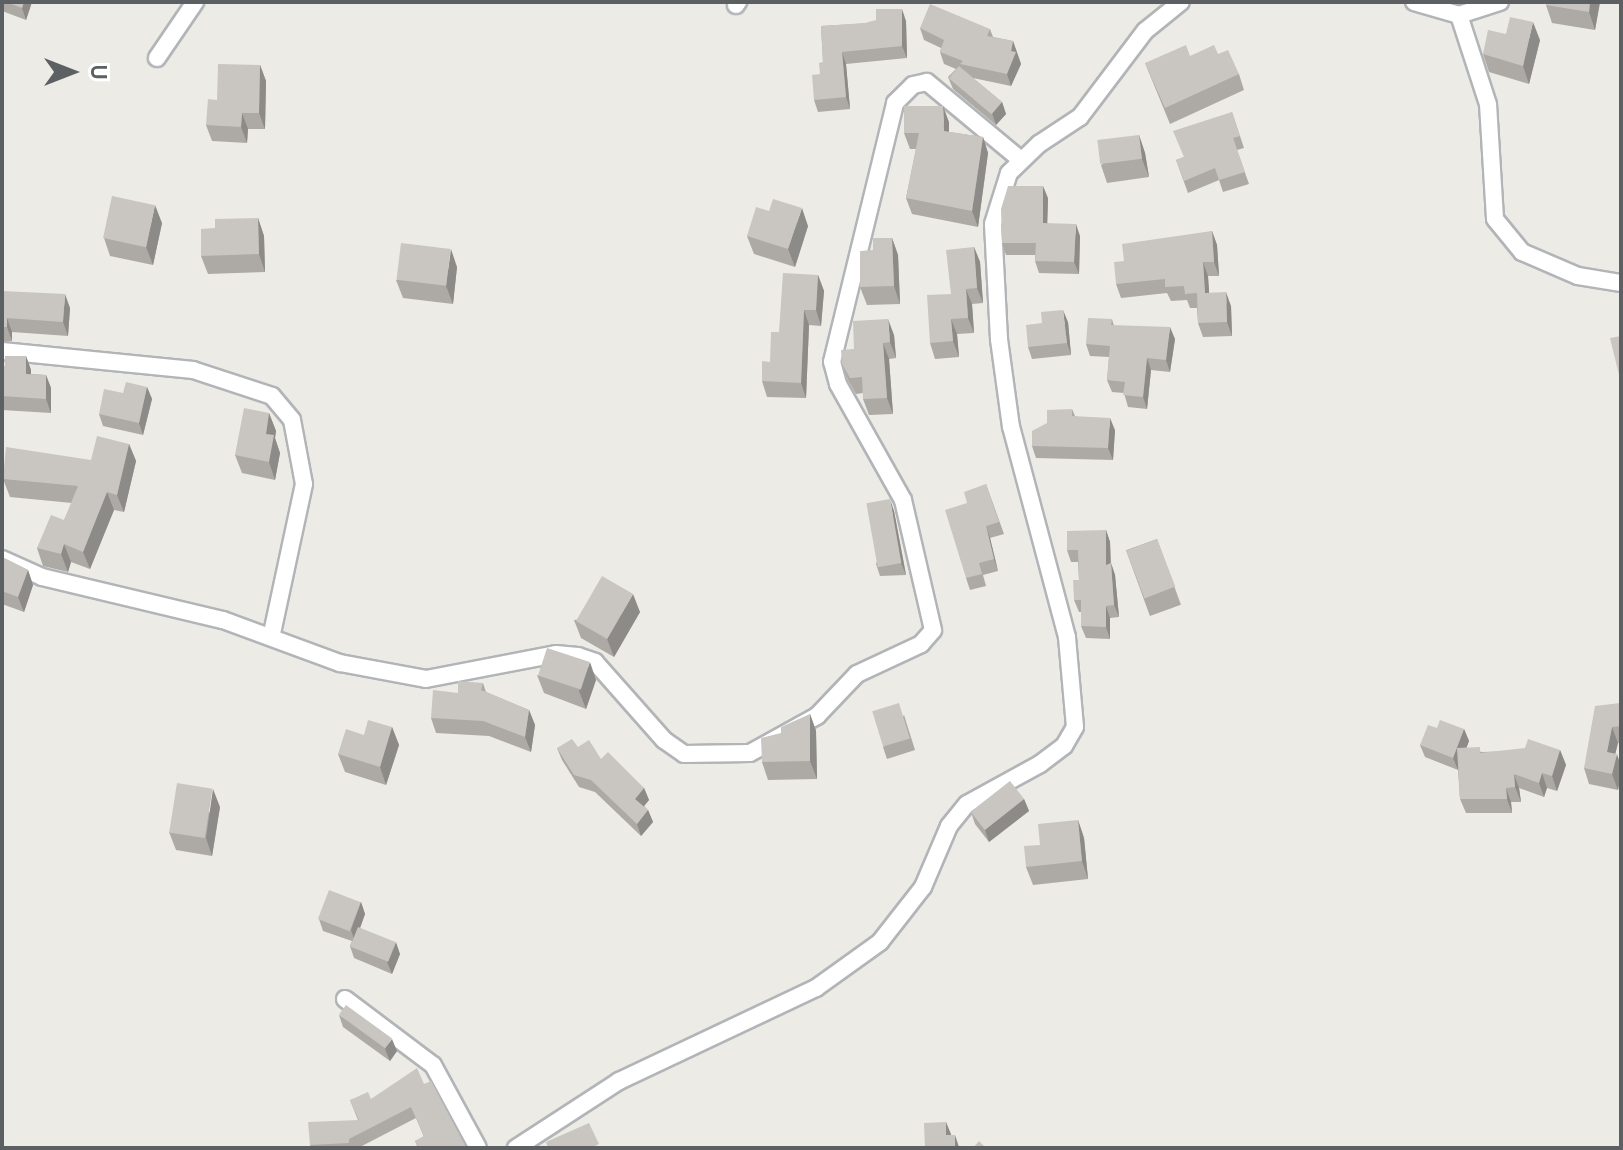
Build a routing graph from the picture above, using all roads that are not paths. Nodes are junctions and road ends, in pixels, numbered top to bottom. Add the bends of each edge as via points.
1 (195, 2) edge
2 (1181, 2) edge
3 (1414, 2) edge
4 (1500, 2) edge
5 (1459, 15) junction
6 (157, 58) dead end
7 (1021, 160) junction
8 (1621, 283) edge
9 (2, 351) edge
10 (2, 559) edge
11 (271, 638) junction
12 (345, 999) dead end
13 (478, 1148) edge
14 (516, 1148) edge

1 - 6 street
2 - 7 street via 1145,31 1080,117
3 - 5 street
4 - 5 street
5 - 8 street via 1488,104 1495,219 1522,252 1578,276
7 - 11 street via 927,82 913,85 895,103 832,362 838,384 903,500 933,630 921,644 857,674 817,716 750,753 684,754 664,740 595,662 578,656 556,654 426,679 340,663
7 - 14 street via 1009,173 993,224 999,339 1011,427 1067,637 1075,727 1064,746 1040,764 967,804 949,826 923,887 880,942 816,988 619,1081
9 - 11 street via 193,370 272,396 292,420 304,484
10 - 11 street via 42,577 223,620
12 - 13 street via 433,1065

